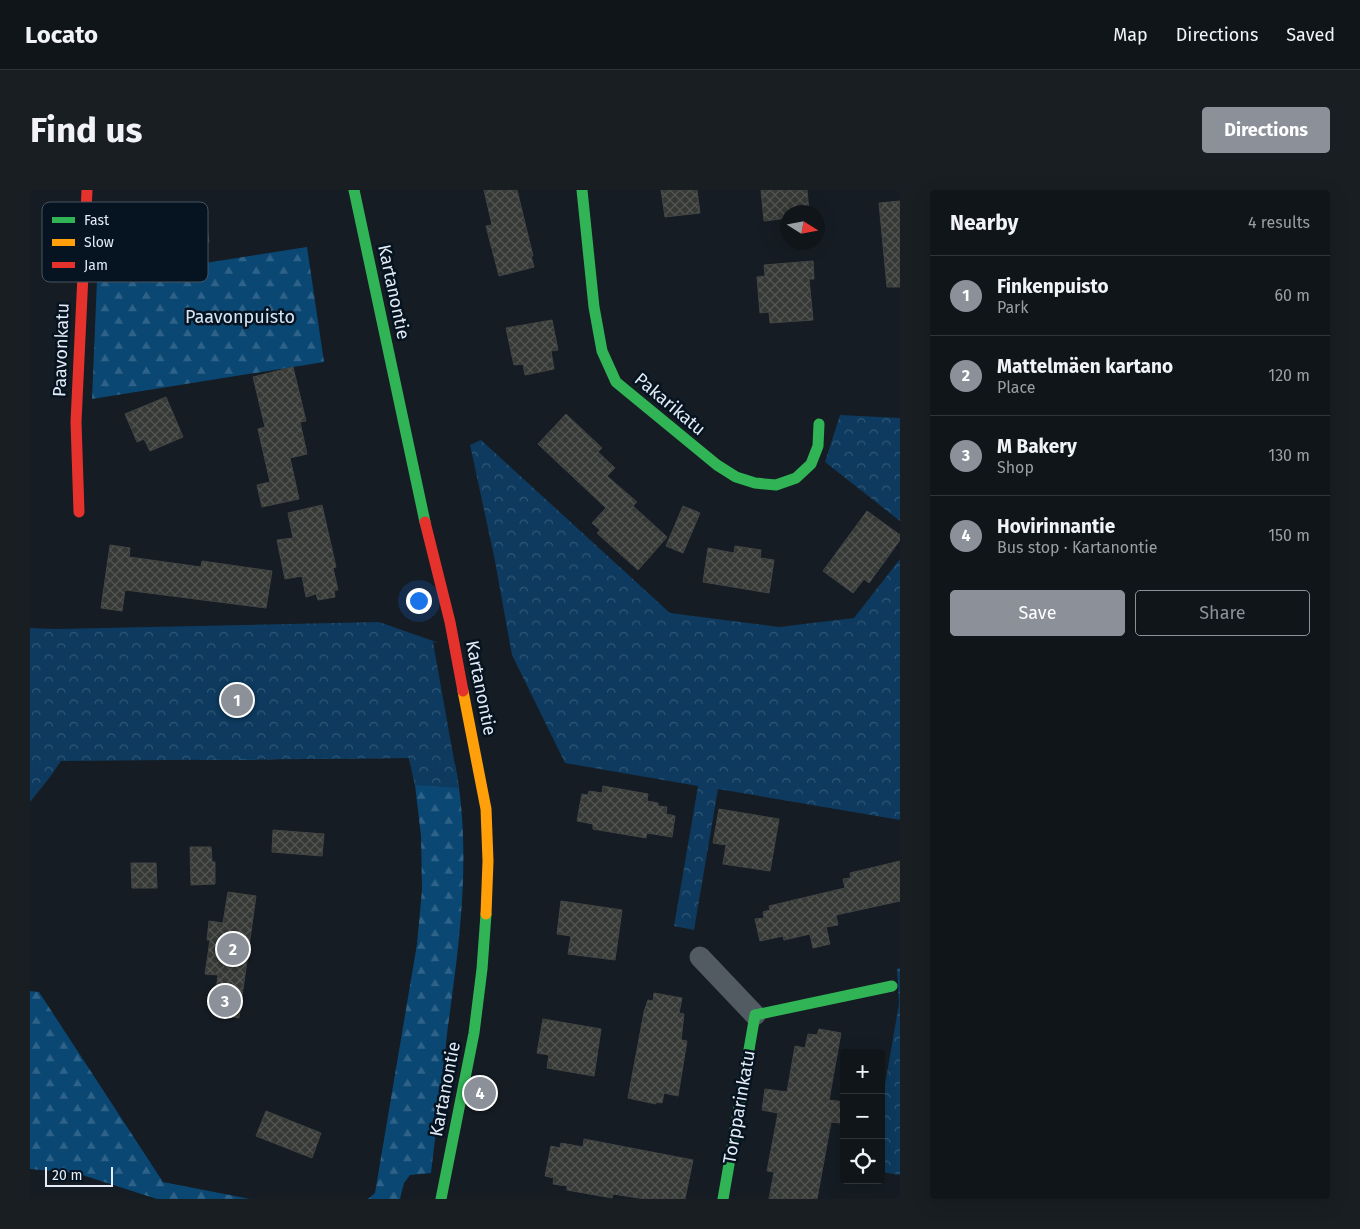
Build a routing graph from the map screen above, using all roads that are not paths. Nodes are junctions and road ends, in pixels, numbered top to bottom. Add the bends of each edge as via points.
1 (354, 190) edge
2 (582, 190) edge
3 (83, 282) edge
4 (819, 424) dead end
5 (79, 512) dead end
6 (700, 957) dead end
7 (892, 986) dead end
8 (755, 1015) junction
9 (441, 1199) edge
10 (723, 1199) edge

1 - 9 street, Kartanontie via 450,622 486,808 487,903 474,1033
2 - 4 street, Pakarikatu via 594,307 602,351 616,382 717,465 736,477 755,483 776,485 796,478 811,464 818,446
3 - 5 street, Paavonkatu via 76,422
6 - 8 street
7 - 8 street
8 - 10 street, Torpparinkatu

